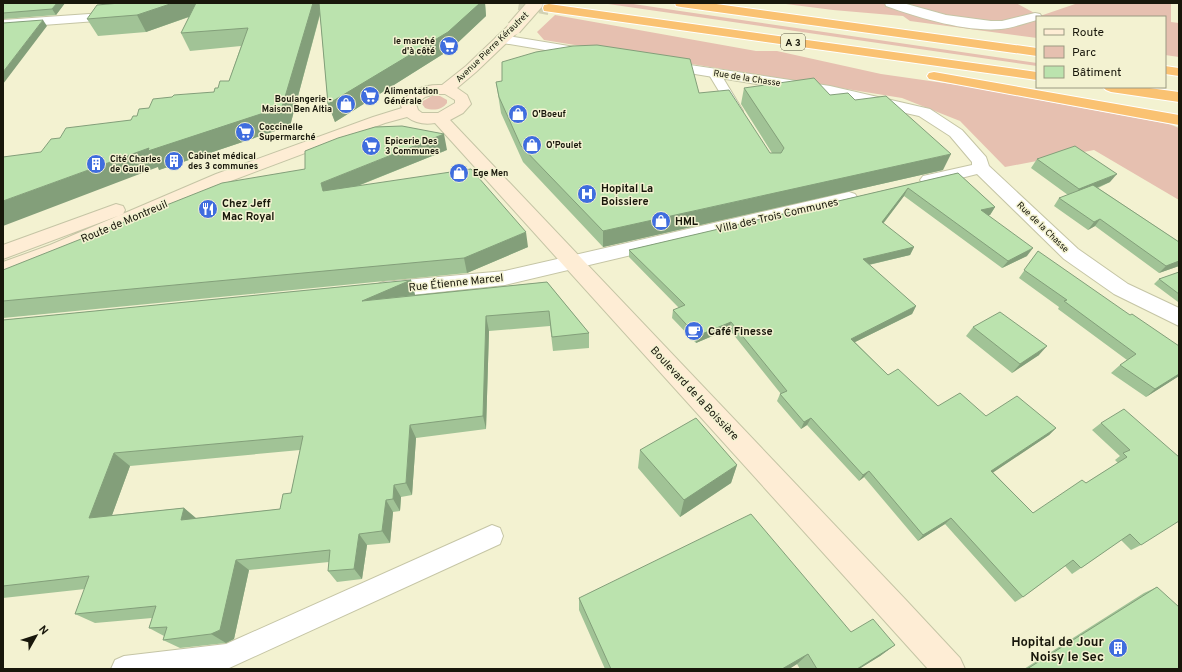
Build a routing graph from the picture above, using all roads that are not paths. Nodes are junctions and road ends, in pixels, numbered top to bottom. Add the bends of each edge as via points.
1 (681, 3) edge
2 (891, 3) edge
3 (543, 5) edge
4 (134, 15) edge
5 (1035, 17) dead end
6 (3, 24) edge
7 (508, 33) junction
8 (829, 47) junction
9 (1036, 52) edge
10 (606, 56) edge
11 (644, 62) edge
12 (1166, 70) edge
13 (1179, 72) edge
14 (714, 73) junction
15 (1036, 76) edge
16 (1118, 88) edge
17 (446, 89) junction
18 (1179, 97) edge
19 (409, 111) junction
20 (439, 118) junction
21 (742, 119) edge
22 (1179, 120) edge
23 (981, 168) junction
24 (222, 178) junction
25 (911, 184) edge
26 (865, 195) edge
27 (3, 252) edge
28 (573, 262) junction
29 (3, 270) edge
30 (362, 292) edge
31 (1179, 318) edge
32 (492, 536) dead end
33 (124, 669) edge
34 (949, 669) edge

1 - 9 highway, A 3
2 - 5 street via 910,10 983,25 1002,25
3 - 7 main road, Avenue Pierre Kérautret, bridge
3 - 8 highway, A 3
4 - 6 street
7 - 10 street
7 - 17 main road, Avenue Pierre Kérautret
8 - 15 highway, A 3
8 - 22 highway via 888,68
11 - 14 street, Rue de la Chasse
12 - 13 highway
14 - 21 lane
14 - 23 street, Rue de la Chasse via 830,91 924,112 956,133 980,161
16 - 18 highway
17 - 19 main road via 434,89 413,97 408,104
17 - 20 main road via 456,92 462,98 463,104 458,111
19 - 20 main road via 421,118
19 - 24 main road, Route de Montreuil
20 - 28 main road, Boulevard de la Boissière
23 - 25 street
23 - 31 street, Rue de la Chasse via 1071,254 1121,289
24 - 27 main road, Route de Montreuil via 178,187
24 - 29 main road, Route de Montreuil
26 - 28 street, Villa des Trois Communes
28 - 30 street, Rue Étienne Marcel via 505,278
28 - 34 main road, Boulevard de la Boissière
32 - 33 lane via 227,656

